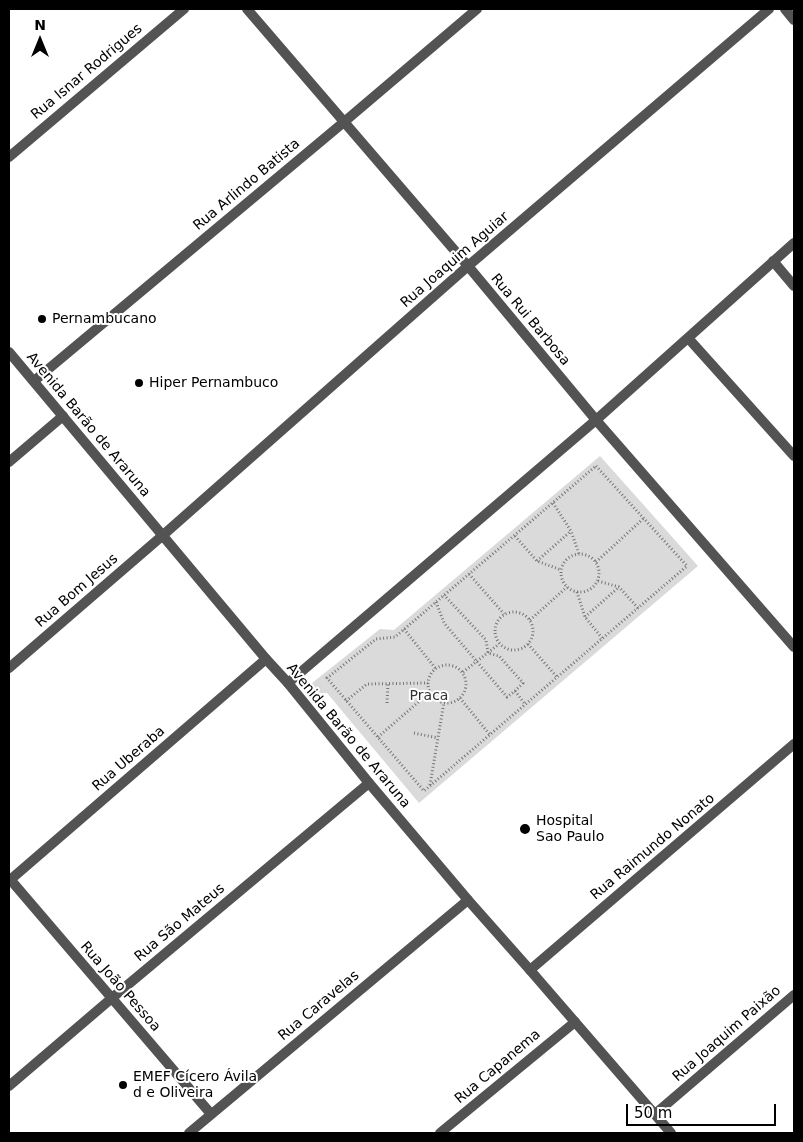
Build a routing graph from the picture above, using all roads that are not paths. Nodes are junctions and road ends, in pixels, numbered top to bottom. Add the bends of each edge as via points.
1 (184, 9) edge
2 (247, 9) edge
3 (478, 9) edge
4 (769, 9) edge
5 (785, 9) edge
6 (794, 19) edge
7 (344, 122) junction
8 (9, 157) edge
9 (794, 243) edge
10 (773, 261) junction
11 (468, 266) junction
12 (794, 286) edge
13 (688, 338) junction
14 (9, 352) edge
15 (34, 381) junction
16 (63, 416) junction
17 (596, 420) junction
18 (794, 456) edge
19 (9, 462) edge
20 (162, 536) junction
21 (794, 647) edge
22 (266, 659) junction
23 (9, 668) edge
24 (288, 683) junction
25 (794, 744) edge
26 (369, 783) junction
27 (9, 879) edge
28 (468, 900) junction
29 (530, 970) junction
30 (794, 995) edge
31 (112, 998) junction
32 (574, 1022) junction
33 (9, 1086) edge
34 (211, 1114) junction
35 (655, 1114) junction
36 (189, 1133) edge
37 (440, 1133) edge
38 (671, 1133) edge

1 - 8 street, Rua Isnar Rodrigues
2 - 7 street, Rua Rui Barbosa
3 - 7 street, Rua Arlindo Batista
4 - 11 street, Rua Joaquim Aguiar
5 - 6 street
7 - 11 street, Rua Rui Barbosa
7 - 15 street, Rua Arlindo Batista
9 - 10 street
10 - 12 street
10 - 13 street
11 - 17 street, Rua Rui Barbosa
11 - 20 street, Rua Joaquim Aguiar
13 - 17 street
13 - 18 street
14 - 15 street, Avenida Barão de Araruna
15 - 16 street, Avenida Barão de Araruna
16 - 19 street
16 - 20 street, Avenida Barão de Araruna
17 - 21 street, Rua Rui Barbosa
17 - 24 street
20 - 22 street, Avenida Barão de Araruna
20 - 23 street, Rua Bom Jesus
22 - 24 street, Avenida Barão de Araruna
22 - 27 street, Rua Uberaba
24 - 26 street, Avenida Barão de Araruna
25 - 29 street, Rua Raimundo Nonato
26 - 28 street, Avenida Barão de Araruna
26 - 31 street, Rua São Mateus
27 - 31 street, Rua João Pessoa
28 - 29 street, Avenida Barão de Araruna
28 - 34 street, Rua Caravelas
29 - 32 street, Avenida Barão de Araruna
30 - 35 street, Rua Joaquim Paixão
31 - 33 street, Rua São Mateus
31 - 34 street, Rua João Pessoa
32 - 35 street, Avenida Barão de Araruna
32 - 37 street, Rua Capanema
34 - 36 street, Rua Caravelas
35 - 38 street, Avenida Barão de Araruna

